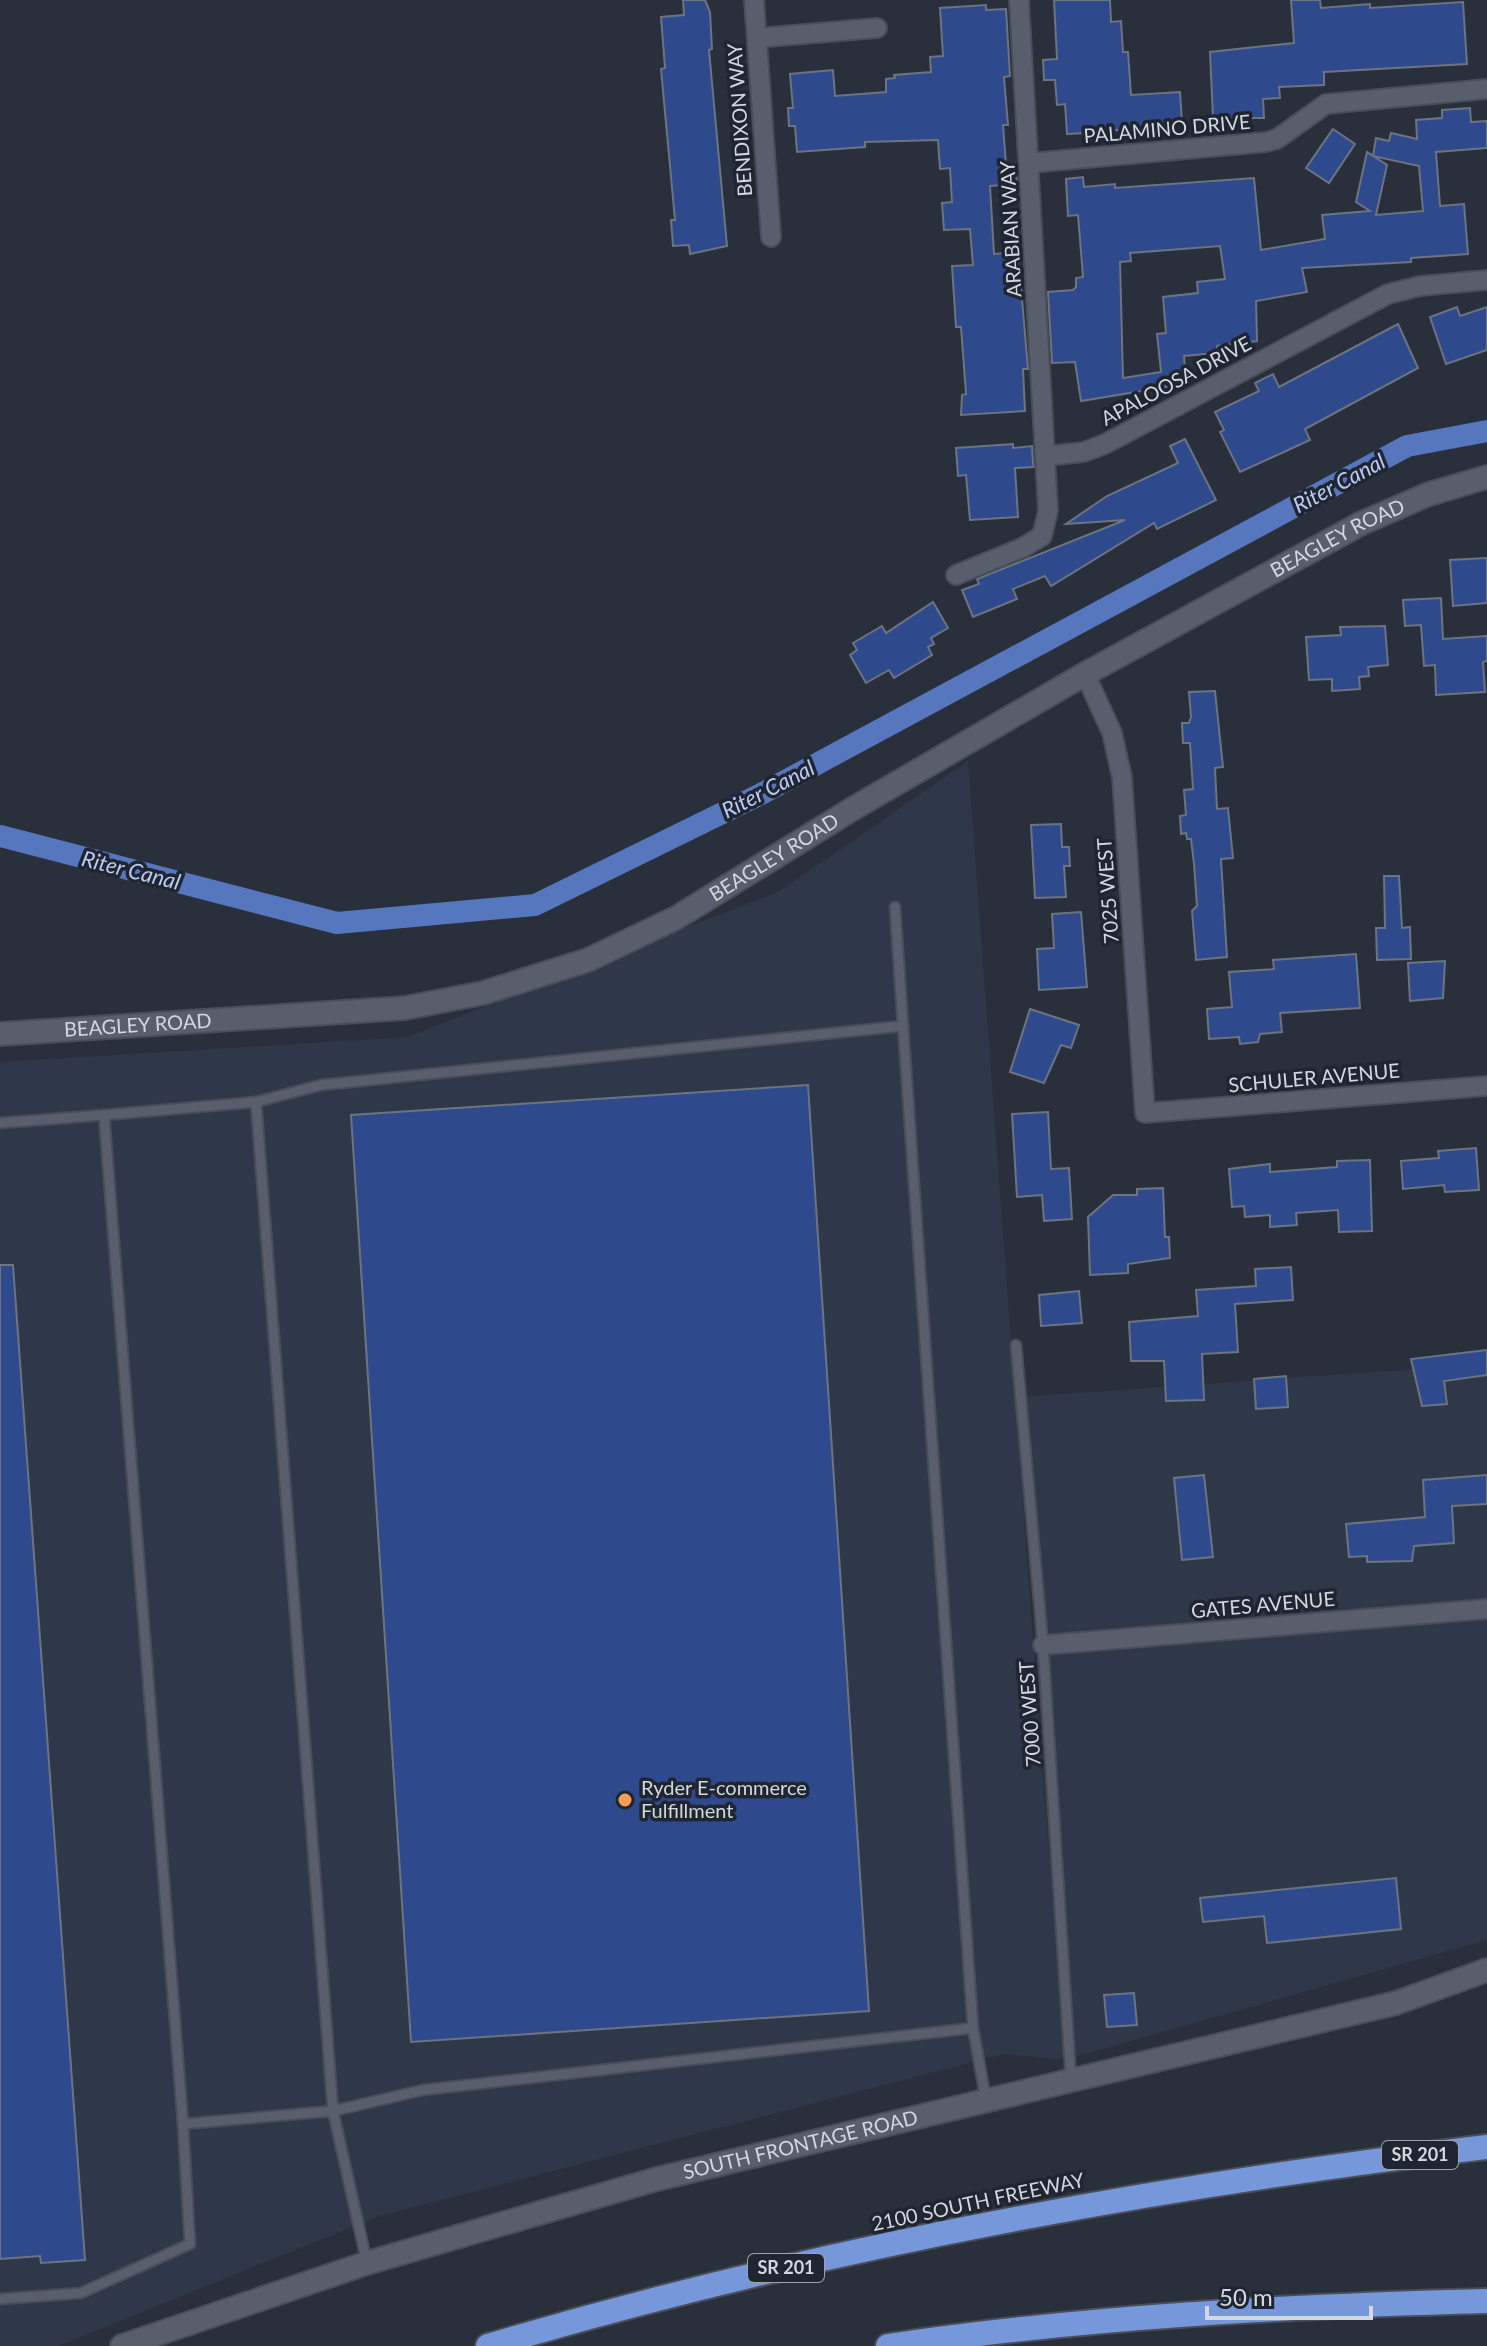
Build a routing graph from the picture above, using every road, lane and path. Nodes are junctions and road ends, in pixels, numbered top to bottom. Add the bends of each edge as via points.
1 (754, 0) edge
2 (1019, 0) edge
3 (877, 28) dead end
4 (757, 38) junction
5 (1487, 89) edge
6 (1030, 163) junction
7 (771, 237) dead end
8 (1487, 280) edge
9 (1045, 456) junction
10 (1487, 477) edge
11 (956, 575) dead end
12 (1085, 674) junction
13 (895, 907) dead end
14 (903, 1026) junction
15 (0, 1034) edge
16 (1487, 1086) edge
17 (256, 1102) junction
18 (1145, 1113) joint
19 (104, 1115) junction
20 (0, 1123) edge
21 (1016, 1345) dead end
22 (1487, 1609) edge
23 (1043, 1645) junction
24 (1487, 1970) edge
25 (973, 2028) junction
26 (1071, 2081) junction
27 (986, 2102) junction
28 (333, 2111) junction
29 (183, 2124) junction
30 (1487, 2147) edge
31 (367, 2263) junction
32 (0, 2299) edge
33 (1487, 2301) edge
34 (122, 2346) edge
35 (488, 2346) edge
36 (888, 2346) edge

1 - 4 street, BENDIXON WAY
2 - 6 street, ARABIAN WAY
3 - 4 street
4 - 7 street, BENDIXON WAY
5 - 6 street, PALAMINO DRIVE via 1326,104 1266,142
6 - 9 street, ARABIAN WAY
8 - 9 street, APALOOSA DRIVE via 1388,294 1105,444
9 - 11 street via 1048,520 1042,536
10 - 12 street, BEAGLEY ROAD via 1429,494 1362,523
12 - 15 street, BEAGLEY ROAD via 676,918 555,972 446,1001 380,1011
12 - 18 street, 7025 WEST via 1112,733 1122,777
13 - 14 lane
14 - 17 lane via 321,1085
14 - 25 lane
16 - 18 street, SCHULER AVENUE
17 - 19 lane
17 - 28 lane
19 - 20 lane
19 - 29 lane
21 - 23 lane, 7000 WEST
22 - 23 street, GATES AVENUE
23 - 26 lane, 7000 WEST
24 - 26 street, SOUTH FRONTAGE ROAD via 1396,2003
25 - 27 lane
25 - 28 lane via 423,2090
26 - 27 street, SOUTH FRONTAGE ROAD
27 - 31 street, SOUTH FRONTAGE ROAD via 657,2179
28 - 29 lane
28 - 31 lane
29 - 32 lane via 190,2244 81,2293
30 - 35 highway, 2100 SOUTH FREEWAY / SR 201 via 1220,2182 970,2226 748,2277
31 - 34 street, SOUTH FRONTAGE ROAD
33 - 36 highway via 978,2333

